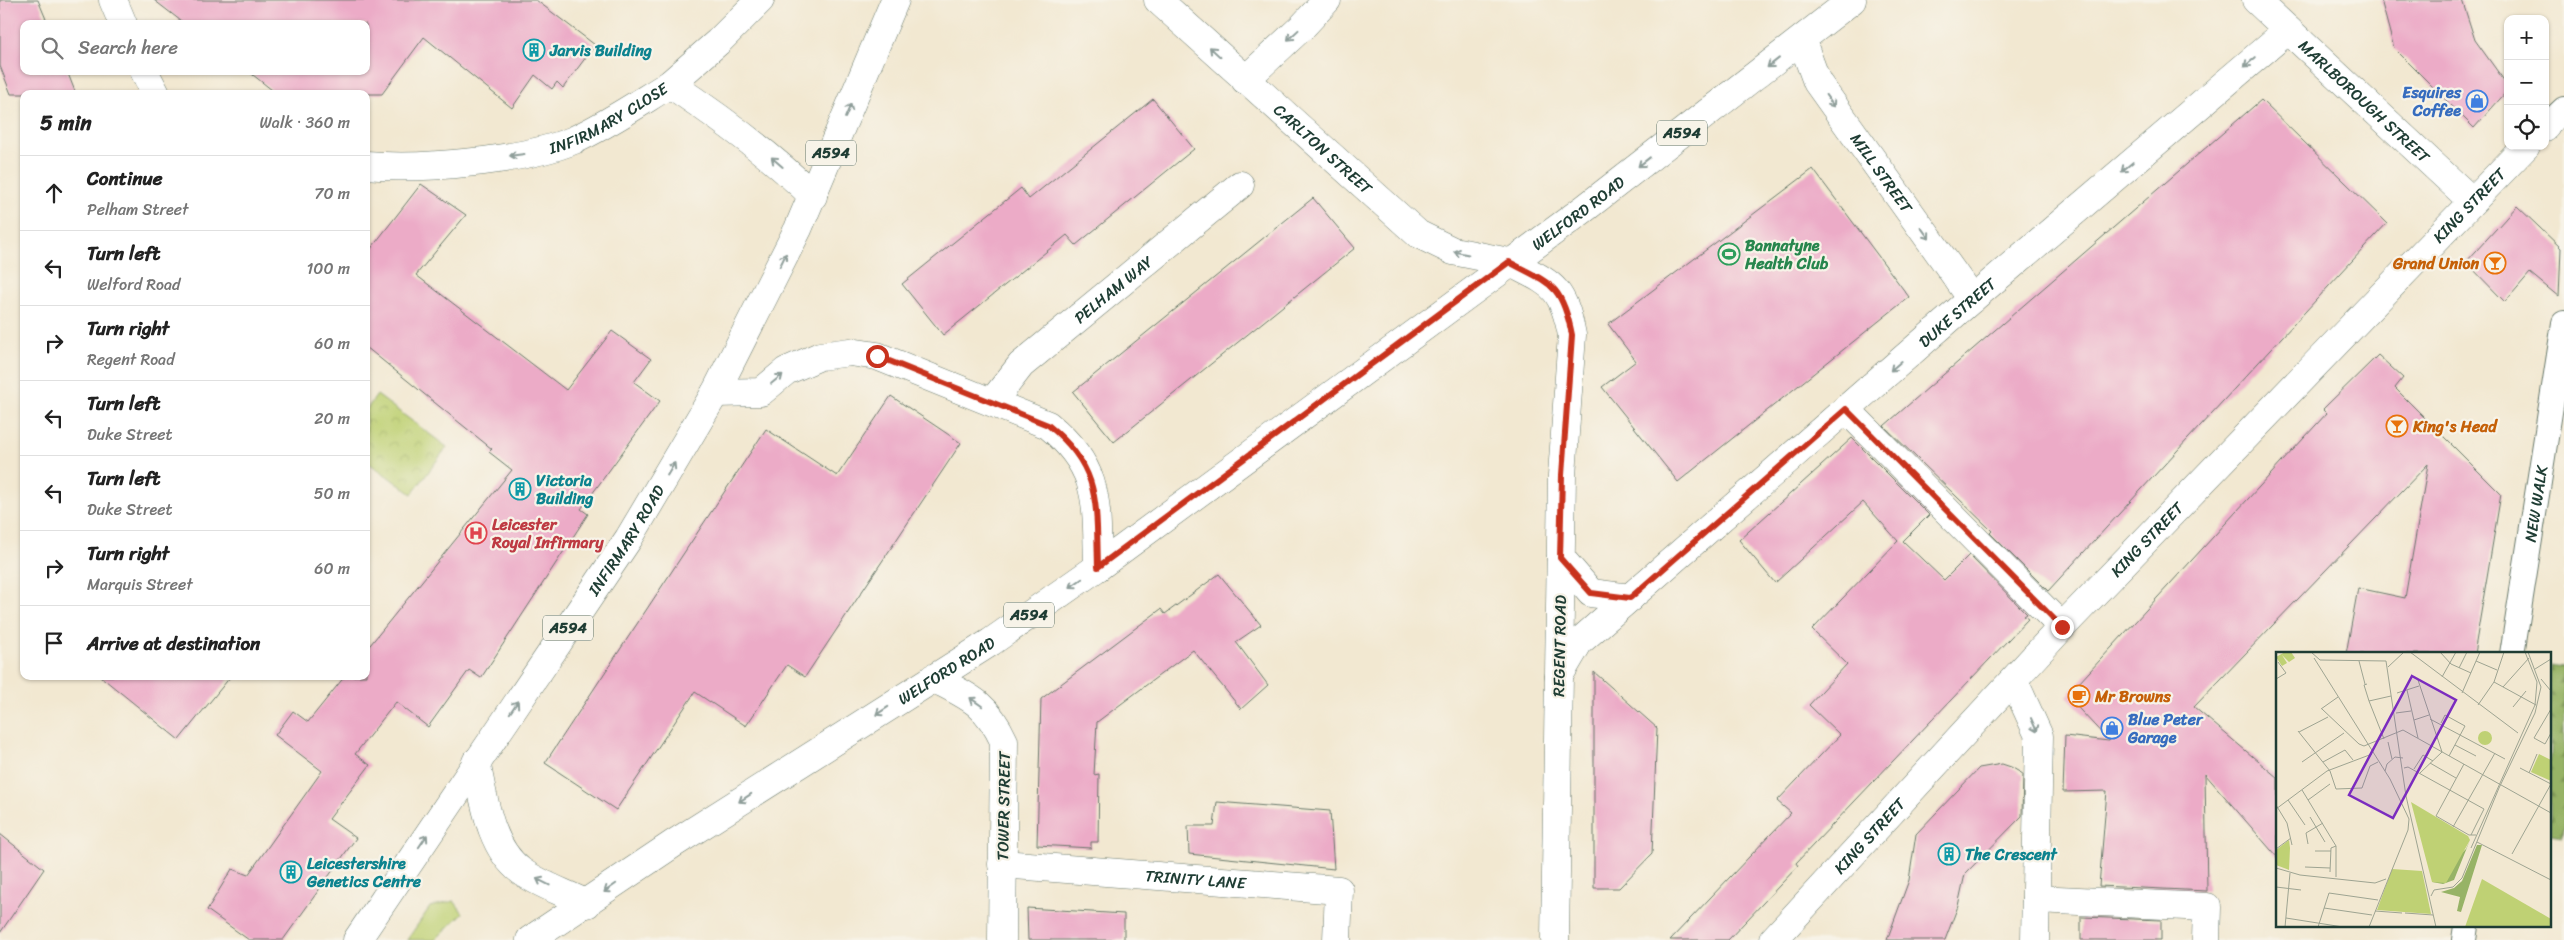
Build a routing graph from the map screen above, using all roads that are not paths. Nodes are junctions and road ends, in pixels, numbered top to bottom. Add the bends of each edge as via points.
1 (112, 0) edge
2 (760, 0) edge
3 (1158, 0) edge
4 (1327, 0) edge
5 (1852, 0) edge
6 (2256, 0) edge
7 (890, 4) edge
8 (121, 20) edge
9 (2288, 30) junction
10 (1802, 41) junction
11 (146, 75) edge
12 (1245, 80) junction
13 (670, 84) junction
14 (154, 90) edge
15 (2522, 150) edge
16 (370, 165) edge
17 (1240, 185) dead end
18 (813, 196) junction
19 (2472, 201) junction
20 (1509, 262) junction
21 (1972, 299) junction
22 (2564, 323) edge
23 (715, 393) junction
24 (993, 401) junction
25 (1846, 409) junction
26 (1560, 558) junction
27 (1098, 567) junction
28 (1630, 598) junction
29 (2062, 627) junction
30 (2512, 652) edge
31 (1559, 676) junction
32 (933, 678) junction
33 (2014, 681) junction
34 (476, 762) junction
35 (1002, 864) junction
36 (2036, 899) junction
37 (587, 904) junction
38 (357, 940) edge
39 (530, 940) edge
40 (1002, 940) edge
41 (1337, 940) edge
42 (1555, 940) edge
43 (1773, 940) edge
44 (2035, 940) edge
45 (2206, 940) edge

1 - 8 street
2 - 13 street
12 -> 3 street, CARLTON STREET
4 -> 12 street
5 - 10 street, WELFORD ROAD / A594
6 - 9 street, MARLBOROUGH STREET
18 -> 7 street, A594
9 - 19 street, MARLBOROUGH STREET
9 -> 21 street, DUKE STREET
10 -> 20 street, WELFORD ROAD / A594
10 -> 21 street, MILL STREET via 1817,82
11 - 14 street
20 -> 12 street, CARLTON STREET via 1453,251 1418,234
13 -> 16 street, INFIRMARY CLOSE via 573,140 532,153 454,163
18 -> 13 street, INFIRMARY CLOSE via 778,162
15 - 19 street, KING STREET
17 - 24 street, PELHAM WAY via 1021,365
23 -> 18 street, INFIRMARY ROAD / A594
19 - 29 street, KING STREET
20 - 26 street, REGENT ROAD via 1553,285 1568,313 1572,335
20 - 27 street, WELFORD ROAD / A594
21 -> 25 street, DUKE STREET
22 - 30 street, NEW WALK
23 -> 24 street via 760,392 786,371 820,356 850,352 877,356
34 -> 23 street, INFIRMARY ROAD / A594 via 630,538
24 - 27 street via 1048,425 1078,456 1094,493 1098,514
25 - 28 street, DUKE STREET
25 - 29 street
26 - 28 street via 1591,593
26 - 31 street, REGENT ROAD
27 -> 32 street, WELFORD ROAD / A594 via 991,642
28 - 31 street, DUKE STREET via 1579,642
29 - 33 street, KING STREET
31 - 42 street, REGENT ROAD
35 -> 32 street, TOWER STREET via 1004,741 995,720 981,704
32 -> 37 street, WELFORD ROAD / A594 via 673,844
33 -> 36 street via 2039,736
33 - 43 street, KING STREET
37 -> 34 street via 520,871 505,853 493,832
38 -> 34 street, INFIRMARY ROAD / A594
35 - 40 street, TOWER STREET
35 - 41 street, TRINITY LANE via 1339,890
36 - 44 street
36 - 45 street via 2207,907
37 - 39 street, WELFORD ROAD / A594

